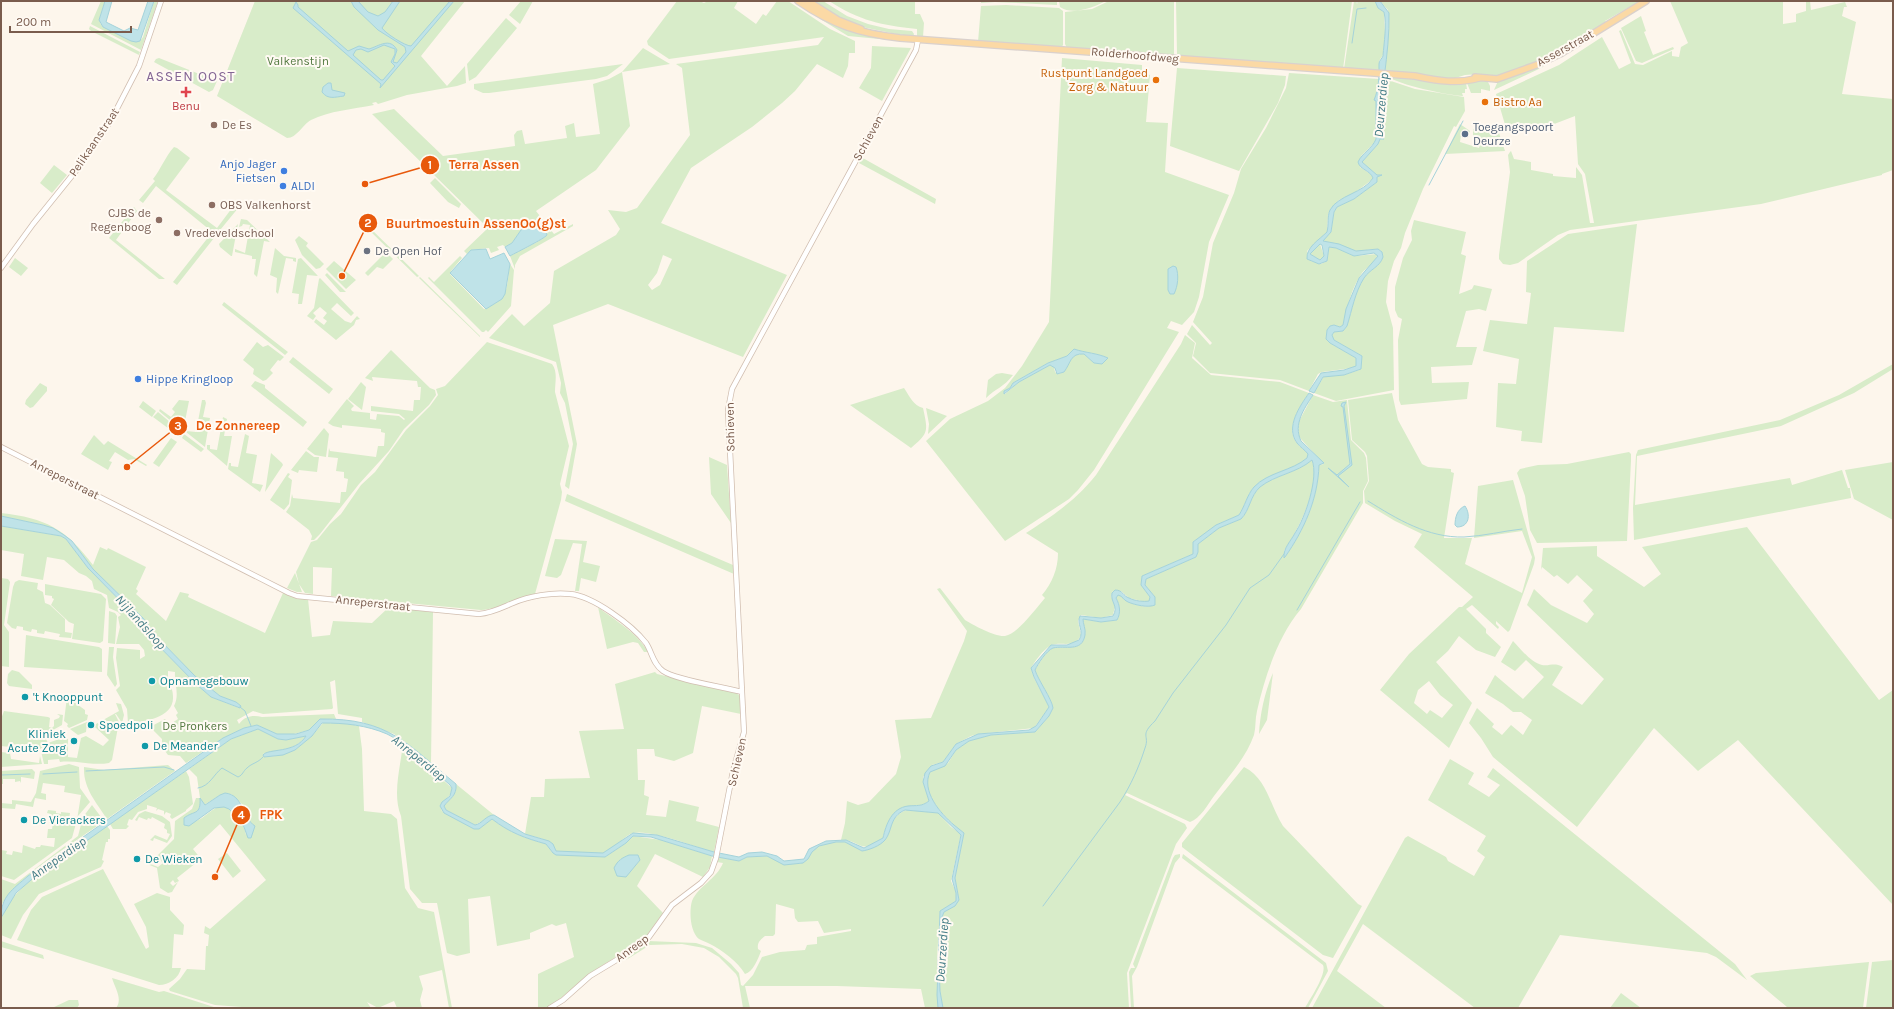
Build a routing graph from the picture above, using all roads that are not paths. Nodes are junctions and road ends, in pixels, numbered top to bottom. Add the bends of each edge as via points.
1 (161, 1) edge
2 (798, 1) edge
3 (808, 1) edge
4 (1646, 1) edge
5 (879, 35) junction
6 (918, 40) junction
7 (1390, 74) joint
8 (1, 268) edge
9 (1, 447) edge
10 (742, 692) junction
11 (716, 858) joint
12 (550, 1008) edge

1 - 8 street, Pelikaanstraat via 140,66 110,122 83,162
2 - 5 main road, Rolderhoofdweg via 851,30
3 - 5 main road, Rolderhoofdweg via 838,20
4 - 7 main road, Asserstraat via 1560,54 1497,79 1451,81
5 - 6 main road, Rolderhoofdweg
6 - 7 main road, Rolderhoofdweg
6 - 10 street, Schieven via 916,50 730,396 728,410
9 - 10 street, Anreperstraat via 297,596 479,614 491,613 526,599 575,595 589,599 611,612 641,638 664,672
10 - 11 street, Schieven via 743,738 733,771
11 - 12 street, Anreep via 706,878 672,905 649,937 590,976

